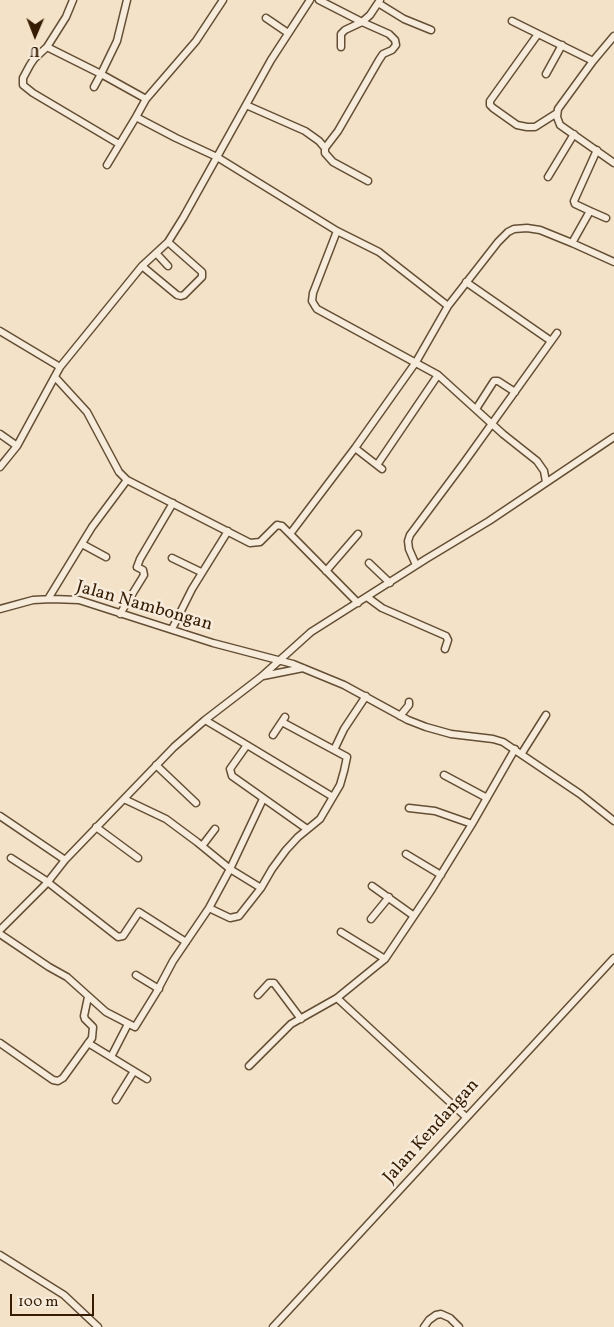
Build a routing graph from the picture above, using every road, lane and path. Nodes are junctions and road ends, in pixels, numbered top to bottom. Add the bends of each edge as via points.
1 (73, 0) edge
2 (127, 0) edge
3 (223, 0) edge
4 (310, 0) edge
5 (319, 0) edge
6 (379, 1) edge
7 (266, 18) dead end
8 (512, 21) dead end
9 (362, 22) junction
10 (431, 30) dead end
11 (288, 33) junction
12 (538, 34) junction
13 (614, 36) edge
14 (562, 45) junction
15 (341, 46) dead end
16 (47, 48) junction
17 (593, 60) junction
18 (101, 74) junction
19 (546, 74) dead end
20 (94, 88) dead end
21 (146, 99) junction
22 (246, 105) junction
23 (557, 113) junction
24 (136, 117) junction
25 (574, 134) junction
26 (119, 144) junction
27 (325, 148) junction
28 (597, 150) junction
29 (217, 157) junction
30 (614, 162) edge
31 (106, 165) dead end
32 (548, 177) dead end
33 (368, 181) dead end
34 (590, 211) junction
35 (606, 218) dead end
36 (337, 231) junction
37 (168, 242) junction
38 (572, 243) junction
39 (156, 253) junction
40 (614, 262) edge
41 (142, 266) junction
42 (168, 266) dead end
43 (466, 282) junction
44 (448, 306) junction
45 (0, 331) edge
46 (557, 333) dead end
47 (551, 341) junction
48 (416, 362) junction
49 (60, 368) junction
50 (438, 375) junction
51 (55, 378) junction
52 (515, 392) junction
53 (476, 409) junction
54 (493, 424) junction
55 (0, 434) edge
56 (614, 437) edge
57 (17, 446) junction
58 (356, 448) junction
59 (0, 467) edge
60 (547, 479) junction
61 (127, 480) junction
62 (173, 503) junction
63 (228, 531) junction
64 (290, 534) junction
65 (358, 534) dead end
66 (82, 544) junction
67 (106, 557) dead end
68 (172, 558) dead end
69 (369, 563) dead end
70 (416, 565) junction
71 (326, 571) junction
72 (201, 572) junction
73 (390, 582) junction
74 (367, 597) junction
75 (48, 599) junction
76 (358, 603) junction
77 (0, 609) edge
78 (120, 614) junction
79 (172, 629) junction
80 (445, 649) dead end
81 (279, 660) junction
82 (303, 668) junction
83 (261, 677) junction
84 (366, 696) junction
85 (409, 702) dead end
86 (400, 716) junction
87 (546, 716) dead end
88 (205, 720) junction
89 (274, 735) dead end
90 (247, 746) junction
91 (515, 749) junction
92 (334, 750) junction
93 (522, 753) junction
94 (156, 765) junction
95 (444, 775) dead end
96 (333, 797) junction
97 (487, 798) junction
98 (124, 799) junction
99 (263, 799) junction
100 (196, 802) dead end
101 (409, 808) dead end
102 (0, 816) edge
103 (614, 821) edge
104 (472, 824) junction
105 (96, 827) junction
106 (215, 829) dead end
107 (307, 830) junction
108 (202, 846) junction
109 (406, 854) dead end
110 (11, 858) dead end
111 (138, 858) dead end
112 (65, 860) junction
113 (230, 869) junction
114 (441, 875) junction
115 (48, 883) junction
116 (372, 886) dead end
117 (261, 888) junction
118 (388, 897) junction
119 (209, 908) junction
120 (414, 916) junction
121 (370, 918) dead end
122 (0, 932) edge
123 (341, 932) dead end
124 (186, 942) junction
125 (385, 958) junction
126 (614, 958) edge
127 (136, 975) dead end
128 (158, 989) junction
129 (258, 995) dead end
130 (88, 997) junction
131 (337, 998) junction
132 (301, 1019) junction
133 (128, 1024) junction
134 (0, 1043) edge
135 (88, 1044) junction
136 (111, 1057) junction
137 (249, 1066) dead end
138 (134, 1072) junction
139 (148, 1079) dead end
140 (116, 1100) dead end
141 (466, 1118) junction
142 (0, 1255) edge
143 (98, 1327) edge
144 (273, 1327) edge
145 (424, 1327) edge
146 (459, 1327) edge

1 - 16 street
2 - 18 street via 117,41
3 - 21 street via 196,41
4 - 11 street
5 - 9 street
6 - 9 street
6 - 10 street via 404,19
7 - 11 street
8 - 12 street
9 - 15 street via 345,30
9 - 27 street via 389,34 396,45 383,54 338,132
11 - 22 street
12 - 14 street
12 - 23 street via 490,104 517,125 527,127 535,127
13 - 17 street
14 - 17 street
14 - 19 street
16 - 18 street
16 - 26 street via 30,65 23,85
17 - 23 street
18 - 20 street
18 - 21 street
21 - 24 street
22 - 27 street via 305,131
22 - 29 street
23 - 25 street via 560,125
24 - 26 street
24 - 29 street
25 - 28 street
25 - 32 street
26 - 31 street
27 - 33 street via 333,162
28 - 30 street
28 - 34 street via 574,201
29 - 36 street
29 - 37 street
34 - 35 street
34 - 38 street
36 - 44 street via 379,252
36 - 48 street via 314,293 314,306
37 - 39 street
37 - 41 street via 202,272 202,277 184,295 177,295
38 - 40 street
38 - 43 street via 540,230 514,229 498,242
39 - 41 street
39 - 42 street
41 - 49 street
43 - 44 street
43 - 47 street
44 - 48 street
45 - 49 street
46 - 47 street
47 - 52 street
48 - 50 street
48 - 58 street
49 - 51 street
50 - 53 street
50 - 58 street via 379,467
51 - 57 street
51 - 61 street via 87,412 119,472
52 - 53 street via 495,381
52 - 54 street
53 - 54 street
54 - 60 street via 537,461
54 - 70 street via 410,535 409,549
55 - 57 street
56 - 60 street
57 - 59 street
58 - 64 street
60 - 70 street via 489,521
61 - 62 street
61 - 66 street
62 - 63 street
62 - 78 street via 140,559 137,567 143,570 144,575
63 - 64 street via 254,544 276,525
63 - 72 street
64 - 71 street
65 - 71 street
66 - 67 street
66 - 75 street
68 - 72 street
69 - 73 street
70 - 73 street
71 - 76 street
72 - 79 street
73 - 74 street
74 - 76 street
74 - 80 street via 382,608 446,636
75 - 77 street, Jalan Nambongan
75 - 78 street, Jalan Nambongan via 79,600
76 - 81 street via 311,632
78 - 79 street, Jalan Nambongan
79 - 81 street, Jalan Nambongan
81 - 82 street, Jalan Nambongan
81 - 83 street
82 - 83 street
82 - 84 street, Jalan Nambongan
83 - 88 street
84 - 86 street, Jalan Nambongan
84 - 92 street
85 - 86 street
86 - 91 street, Jalan Nambongan via 440,732 492,739
87 - 93 street
88 - 90 street
88 - 94 street
89 - 92 street via 284,719
90 - 96 street
90 - 99 street via 229,772
91 - 93 street, Jalan Nambongan
91 - 97 street
92 - 96 street via 347,757
93 - 103 street, Jalan Nambongan
94 - 98 street
94 - 100 street
95 - 97 street
96 - 107 street via 317,822
97 - 104 street
98 - 105 street
98 - 108 street via 166,819
99 - 107 street
99 - 113 street
101 - 104 street via 435,811
102 - 112 street
104 - 114 street
105 - 111 street
105 - 112 street
106 - 108 street
107 - 117 street via 286,850
108 - 113 street
109 - 114 street
110 - 115 street
112 - 115 street
113 - 117 street
113 - 119 street
114 - 120 street
115 - 122 street
115 - 124 street via 118,936 123,936 139,912
116 - 118 street
117 - 119 street via 236,918 222,916
118 - 120 street
118 - 121 street
119 - 124 street
120 - 125 street
122 - 130 street via 67,977
123 - 125 street
124 - 128 street
125 - 131 street
126 - 141 street, Jalan Kendangan
127 - 128 street
128 - 133 street via 135,1027
129 - 132 street via 269,983 274,983
130 - 133 street
130 - 135 street via 84,1016 93,1032
131 - 132 street
131 - 141 street
132 - 137 street via 291,1024
133 - 136 street
134 - 135 street via 58,1081
135 - 136 street
136 - 138 street
138 - 139 street
138 - 140 street
141 - 144 street, Jalan Kendangan
142 - 143 street via 64,1295
145 - 146 street via 429,1320 441,1314

